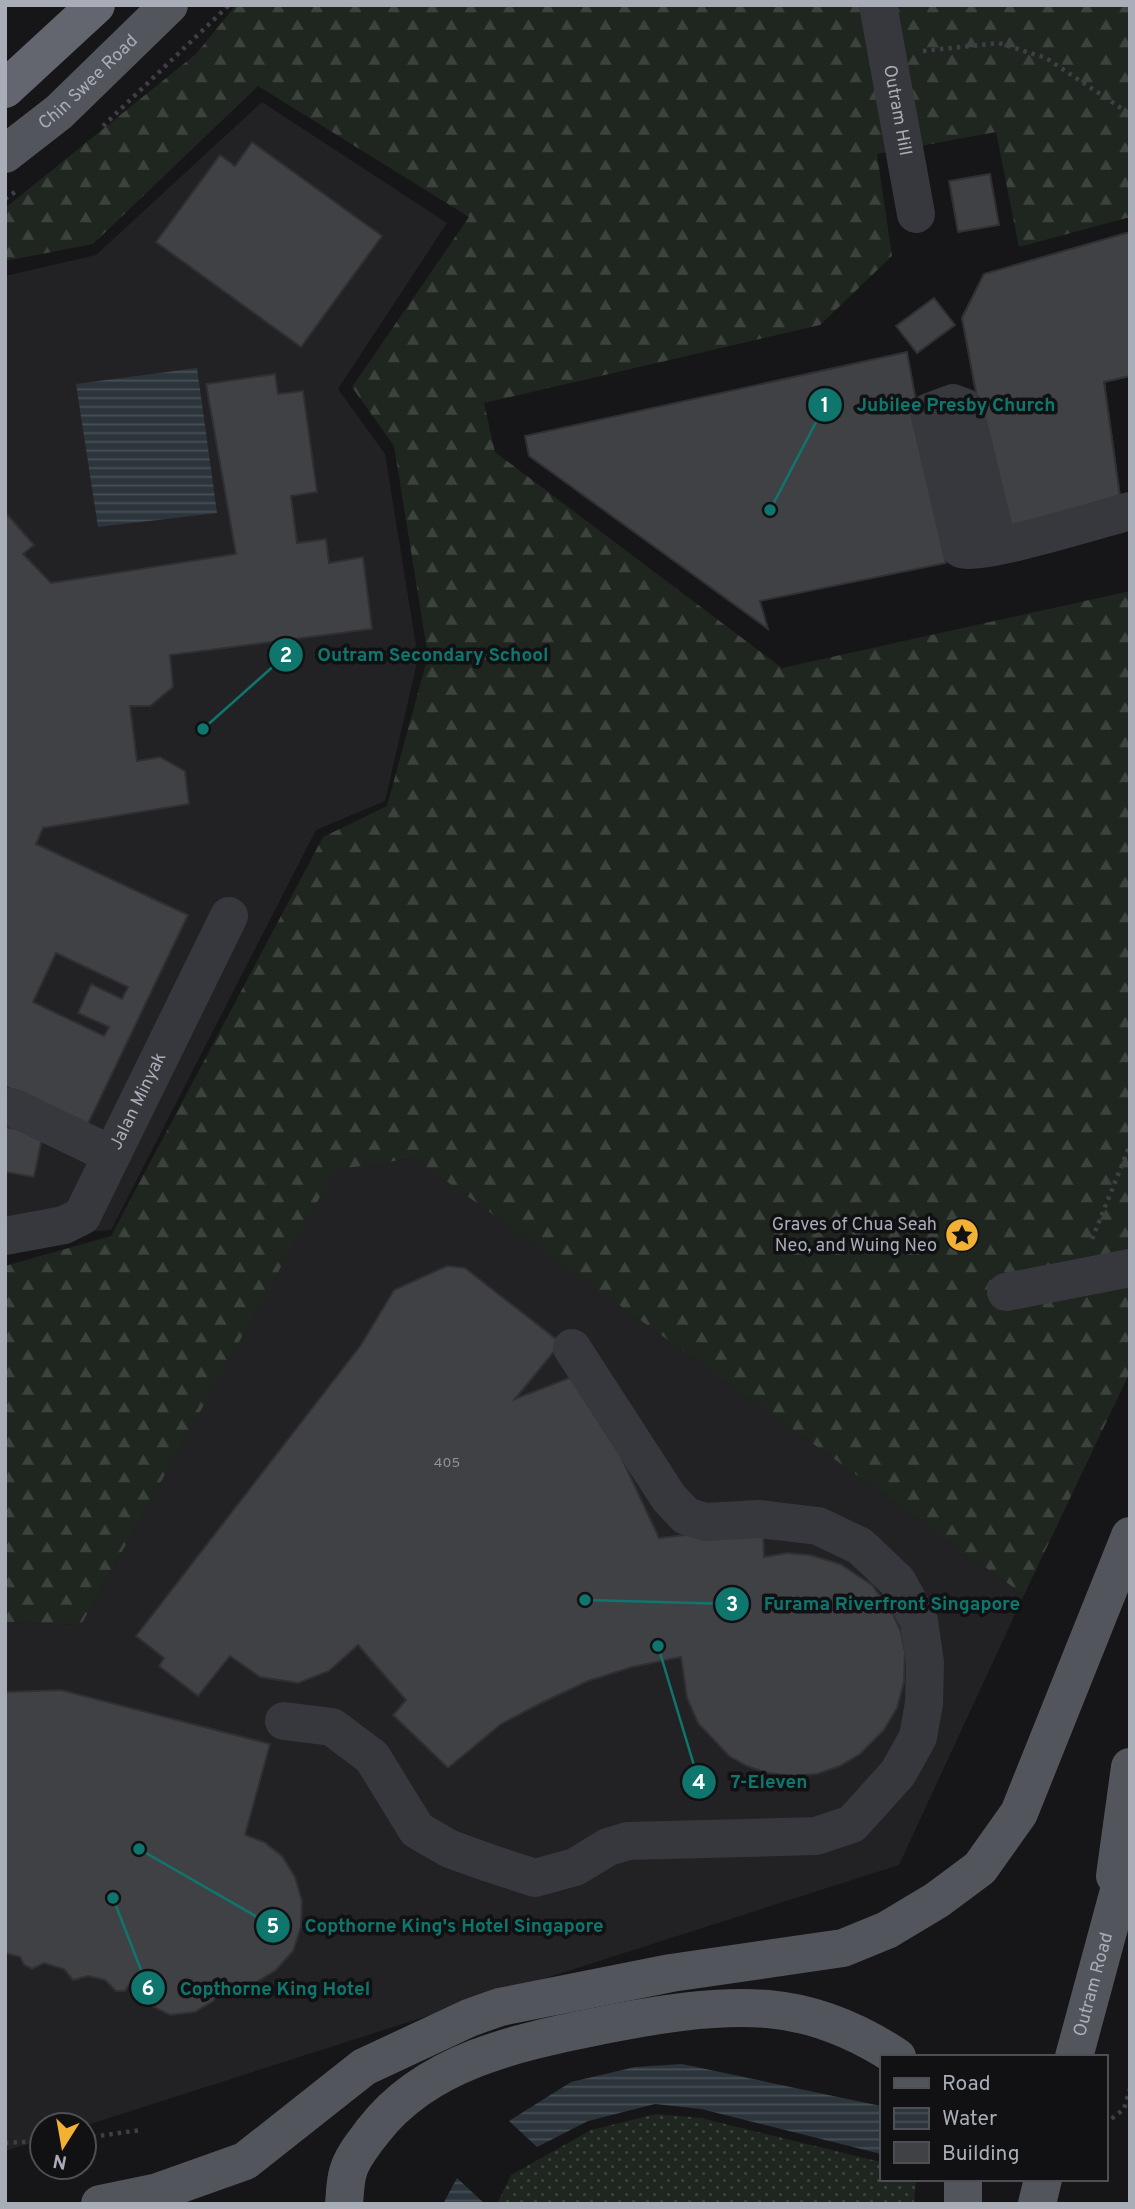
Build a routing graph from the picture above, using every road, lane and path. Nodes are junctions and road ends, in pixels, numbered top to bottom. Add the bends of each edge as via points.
1 (96, 5) edge
2 (169, 5) edge
3 (878, 5) edge
4 (933, 49) dead end
5 (5, 89) edge
6 (1130, 114) edge
7 (5, 154) edge
8 (916, 214) dead end
9 (1130, 511) edge
10 (998, 545) dead end
11 (229, 916) dead end
12 (12, 1107) dead end
13 (1130, 1145) edge
14 (112, 1155) junction
15 (5, 1236) edge
16 (1130, 1268) edge
17 (1081, 1277) junction
18 (1006, 1292) dead end
19 (572, 1348) dead end
20 (1130, 1535) edge
21 (284, 1721) dead end
22 (1130, 1767) edge
23 (1130, 1850) edge
24 (1111, 1913) junction
25 (441, 2031) junction
26 (894, 2055) edge
27 (1074, 2055) edge
28 (463, 2063) junction
29 (1130, 2089) edge
30 (1107, 2122) edge
31 (141, 2130) dead end
32 (98, 2136) edge
33 (28, 2142) edge
34 (5, 2143) edge
35 (963, 2181) edge
36 (1043, 2181) edge
37 (100, 2204) edge
38 (344, 2204) edge
39 (963, 2204) edge
40 (1037, 2204) edge

1 - 5 highway
2 - 7 main road, Chin Swee Road via 60,112
3 - 8 street, Outram Hill
4 - 6 path via 999,43 1046,58
9 - 10 street
11 - 14 street, Jalan Minyak
12 - 14 street
13 - 17 path via 1098,1219
14 - 15 street, Jalan Minyak via 82,1216 64,1225
16 - 17 street
17 - 18 street
19 - 21 street via 669,1498 686,1516 705,1522 759,1520 818,1526 860,1546 897,1581 919,1621 925,1664 918,1737 898,1773 852,1824 817,1836 628,1841 575,1867 535,1878 450,1849 417,1830 372,1757 332,1727
20 - 25 main road via 1019,1813 979,1868 937,1900 887,1930 843,1948 671,1973 500,2007
22 - 24 main road, Outram Road
23 - 24 main road, Outram Road
24 - 27 main road, Outram Road
25 - 28 main road
25 - 37 main road via 364,2067 245,2161 158,2192
26 - 28 main road via 840,2026 769,2009 724,2009 645,2016 502,2047
28 - 38 main road via 420,2086 385,2115 348,2171
29 - 30 path via 1124,2109
31 - 32 path
33 - 34 path
35 - 39 main road
36 - 40 main road

